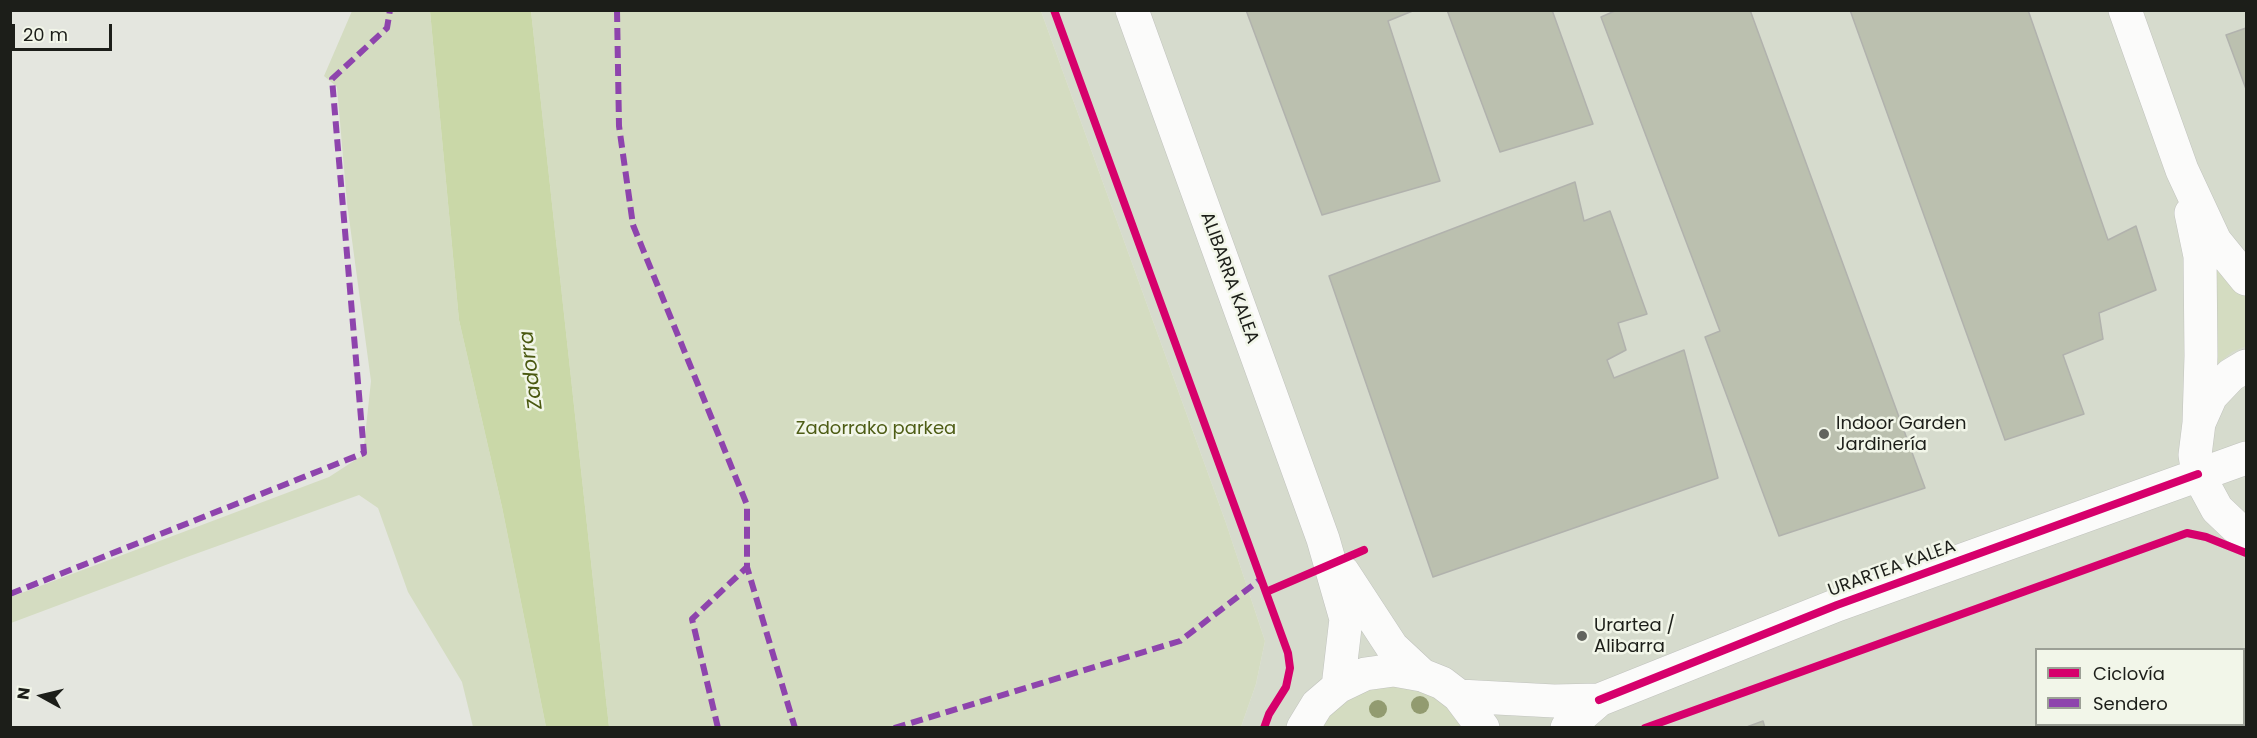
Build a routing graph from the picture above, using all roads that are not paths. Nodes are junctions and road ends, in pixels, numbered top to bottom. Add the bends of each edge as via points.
1 (1132, 10) edge
2 (2125, 10) edge
3 (2182, 170) junction
4 (2247, 279) edge
5 (2247, 366) edge
6 (2199, 423) junction
7 (2247, 458) edge
8 (2198, 474) junction
9 (2247, 532) edge
10 (1325, 545) junction
11 (1422, 675) junction
12 (1338, 687) junction
13 (1459, 696) junction
14 (1599, 700) junction
15 (1303, 728) edge
16 (1483, 728) edge
17 (1566, 728) edge

1 - 10 street, ALIBARRA KALEA
2 - 3 street
3 - 4 street via 2215,241
3 - 6 street via 2200,256
5 - 6 street via 2231,375 2211,396
6 - 8 street via 2195,455
7 - 8 street, URARTEA KALEA
8 - 9 street via 2217,509
8 - 14 street, URARTEA KALEA via 1837,605
10 - 11 street, ALIBARRA KALEA via 1392,647
10 - 12 street, ALIBARRA KALEA via 1346,619
11 - 12 street via 1394,670 1365,674
11 - 13 street
12 - 15 street via 1317,705
13 - 14 street, URARTEA KALEA
13 - 16 street
14 - 17 street, URARTEA KALEA

